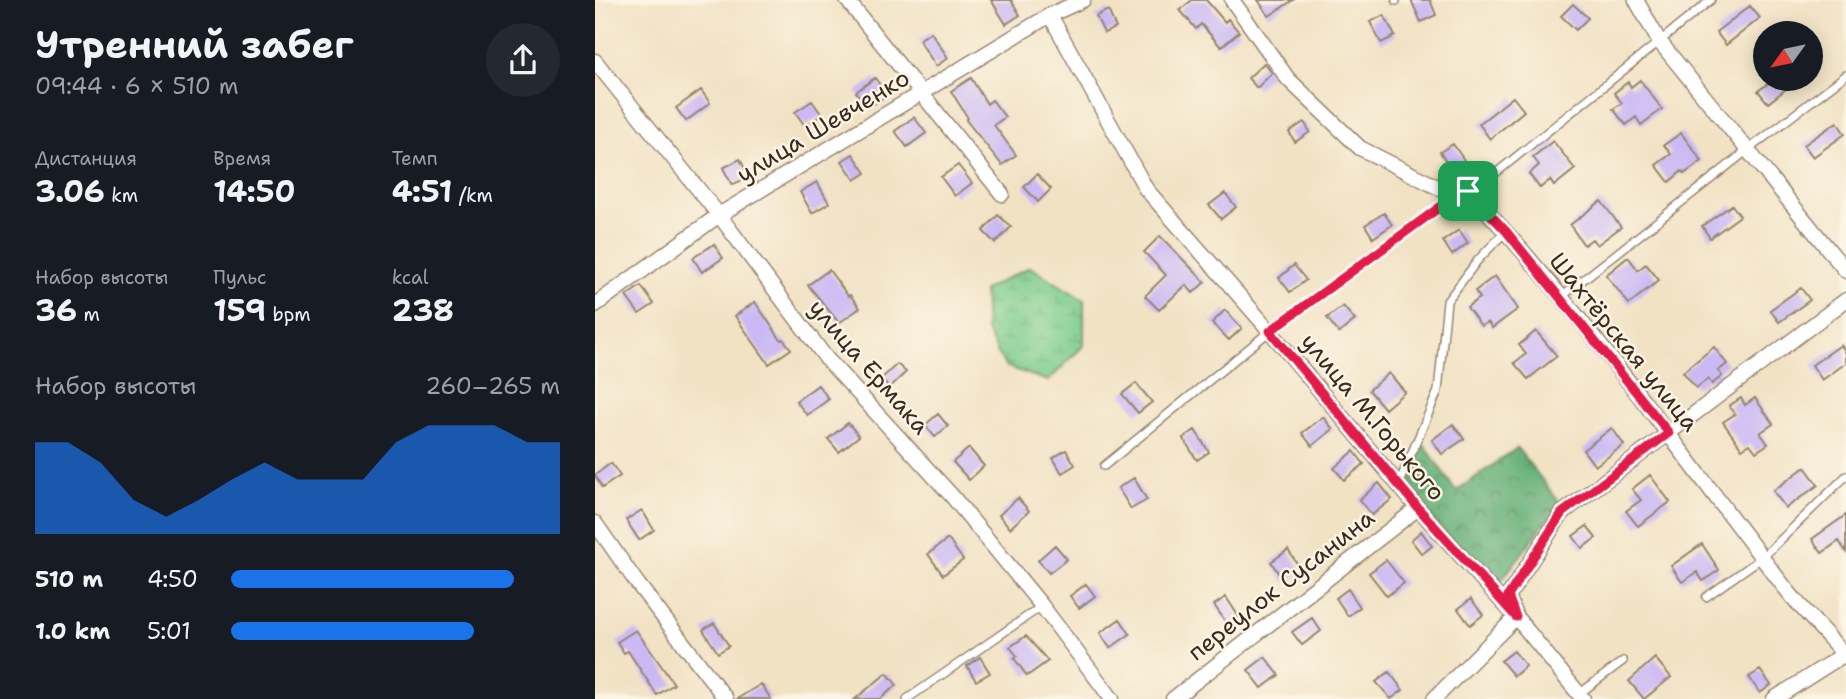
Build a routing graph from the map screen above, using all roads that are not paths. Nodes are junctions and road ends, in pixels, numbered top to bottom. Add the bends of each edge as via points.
1 (848, 0) edge
2 (1083, 0) edge
3 (1232, 0) edge
4 (1636, 0) edge
5 (1711, 0) edge
6 (1050, 15) junction
7 (1660, 41) junction
8 (595, 61) edge
9 (1846, 75) edge
10 (922, 93) junction
11 (1749, 149) junction
12 (1462, 193) junction
13 (1002, 194) dead end
14 (719, 215) junction
15 (1506, 231) junction
16 (1846, 271) edge
17 (1560, 298) junction
18 (1846, 300) edge
19 (595, 305) edge
20 (1270, 331) junction
21 (1669, 433) junction
22 (1104, 466) dead end
23 (1846, 476) edge
24 (1398, 484) junction
25 (1418, 508) junction
26 (595, 523) edge
27 (1763, 557) junction
28 (1706, 597) dead end
29 (1042, 607) junction
30 (1516, 617) junction
31 (1845, 655) edge
32 (1623, 661) dead end
33 (1581, 696) edge
34 (726, 699) edge
35 (907, 699) edge
36 (1112, 699) edge
37 (1173, 699) edge
38 (1434, 699) edge
39 (1774, 699) edge

1 - 10 street
2 - 6 street, улица Шевченко
3 - 12 street, Шахтёрская улица via 1288,79 1360,148
4 - 7 street
5 - 7 lane
6 - 10 street, улица Шевченко
6 - 20 street, улица М.Горького via 1146,189
7 - 11 street
7 - 12 lane via 1481,185
8 - 14 street, улица Ермака
9 - 11 lane
10 - 13 street
10 - 14 street, улица Шевченко
11 - 16 street
11 - 17 lane
12 - 15 street, Шахтёрская улица
12 - 20 lane
14 - 19 street, улица Шевченко
14 - 29 street, улица Ермака via 826,358 952,496
15 - 17 street, Шахтёрская улица
15 - 24 lane via 1447,301 1438,391
17 - 21 street, Шахтёрская улица
18 - 21 street
20 - 22 lane
20 - 24 street, улица М.Горького
21 - 27 street, Шахтёрская улица
21 - 30 street via 1562,513 1508,596
23 - 27 lane
24 - 25 street, улица М.Горького
25 - 30 street, улица М.Горького
25 - 37 street, переулок Сусанина
26 - 34 street
27 - 28 lane
27 - 31 street, Шахтёрская улица
29 - 35 lane
29 - 36 street, улица Ермака
30 - 33 street, улица М.Горького
30 - 38 street
31 - 39 street
32 - 33 lane

